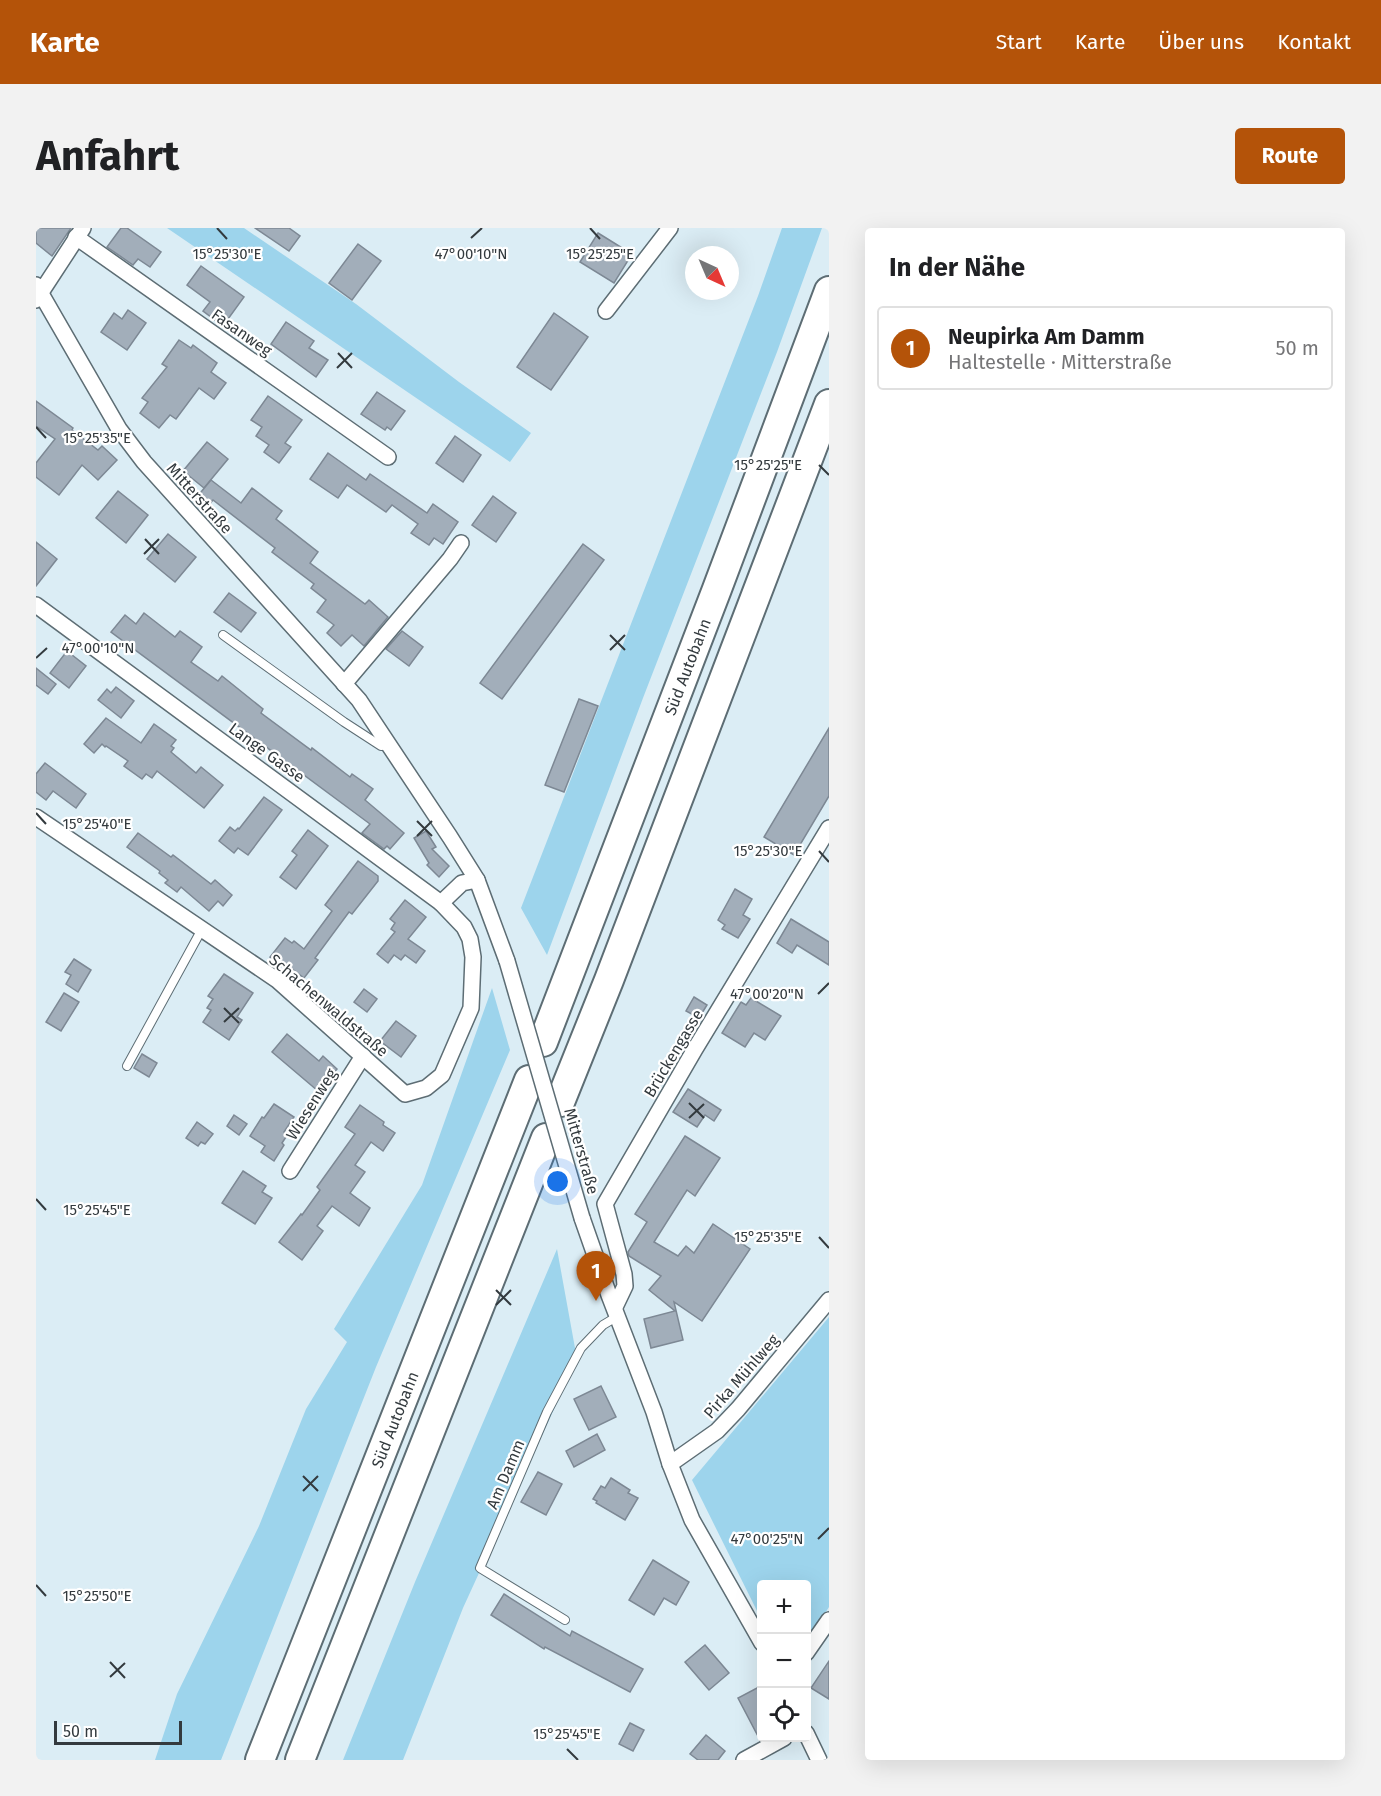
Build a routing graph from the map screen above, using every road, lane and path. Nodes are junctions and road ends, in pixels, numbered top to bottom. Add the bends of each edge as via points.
1 (670, 228) edge
2 (79, 233) edge
3 (829, 291) edge
4 (38, 293) edge
5 (606, 311) dead end
6 (829, 404) edge
7 (388, 457) dead end
8 (461, 543) dead end
9 (36, 605) edge
10 (223, 635) dead end
11 (344, 684) junction
12 (389, 745) junction
13 (36, 817) edge
14 (829, 828) edge
15 (477, 880) junction
16 (441, 903) junction
17 (202, 929) junction
18 (543, 1042) dead end
19 (363, 1056) junction
20 (128, 1066) dead end
21 (529, 1080) dead end
22 (560, 1102) dead end
23 (546, 1138) dead end
24 (290, 1172) dead end
25 (829, 1300) edge
26 (616, 1312) junction
27 (670, 1464) junction
28 (565, 1620) dead end
29 (829, 1620) edge
30 (757, 1634) edge
31 (811, 1647) edge
32 (775, 1742) edge
33 (811, 1742) edge
34 (260, 1760) edge
35 (300, 1760) edge
36 (744, 1760) edge
37 (819, 1760) edge

1 - 5 street
2 - 4 street
2 - 7 street, Fasanweg
3 - 18 highway, Süd Autobahn
4 - 11 street, Mitterstraße via 119,429 144,462
6 - 22 highway
8 - 11 street
9 - 16 street, Lange Gasse
10 - 12 lane via 344,722 381,746
11 - 12 street, Mitterstraße
12 - 15 street, Mitterstraße
13 - 17 street, Schachenwaldstraße
14 - 26 street, Brückengasse via 605,1204 624,1274 625,1286
15 - 16 street via 462,883
15 - 26 street, Mitterstraße, bridge via 507,961 582,1218
16 - 19 street, Schachenwaldstraße via 464,927 473,957 471,1008 442,1075 426,1088 405,1094
17 - 19 street, Schachenwaldstraße via 277,980
17 - 20 lane
19 - 24 street, Wiesenweg
21 - 34 highway, Süd Autobahn
23 - 35 highway
25 - 27 street, Pirka Mühlweg via 717,1431
26 - 27 street, Mitterstraße
26 - 28 lane, Am Damm via 581,1348 546,1412 480,1568
27 - 30 street, Mitterstraße via 692,1520
29 - 31 street
32 - 36 street
33 - 37 street

